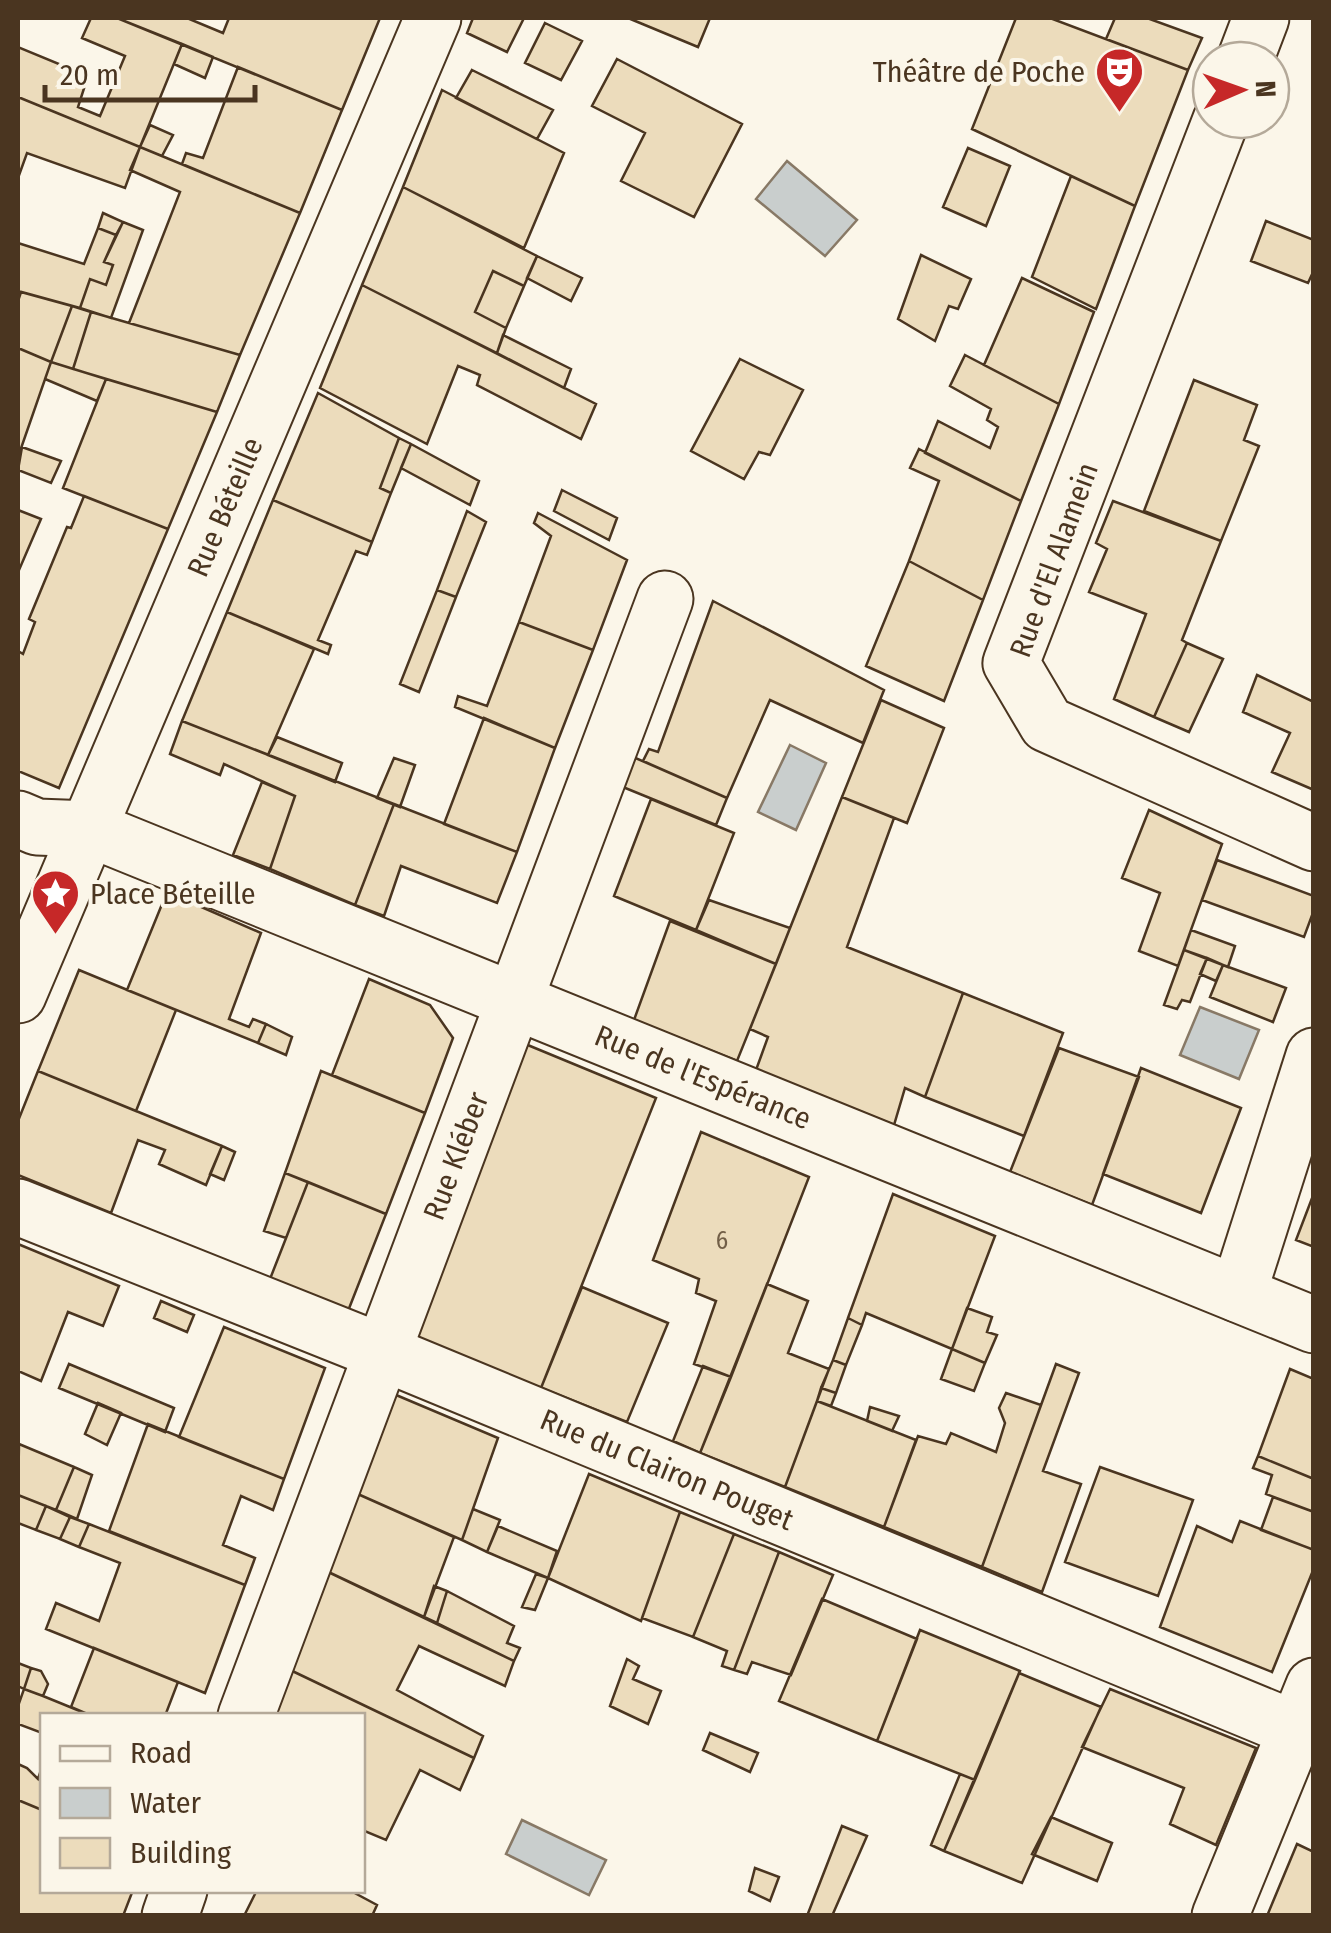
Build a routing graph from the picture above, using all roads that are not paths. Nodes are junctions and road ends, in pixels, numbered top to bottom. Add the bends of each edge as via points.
1 (433, 18) edge
2 (1214, 140) edge
3 (665, 599) dead end
4 (18, 819) edge
5 (90, 829) junction
6 (1314, 843) edge
7 (18, 994) edge
8 (514, 998) junction
9 (1314, 1056) edge
10 (18, 1207) edge
11 (1238, 1294) junction
12 (1314, 1325) edge
13 (384, 1353) junction
14 (247, 1713) edge
15 (1308, 1718) edge
16 (1220, 1916) edge

1 - 5 street, Rue Béteille
2 - 6 street, Rue d'El Alamein via 1010,664 1047,724
3 - 8 street, Rue Kléber
4 - 5 street via 37,827
5 - 7 street, Rue Béteille
5 - 8 street, Rue de l'Espérance
8 - 11 street, Rue de l'Espérance
8 - 13 street, Rue Kléber
9 - 11 street
10 - 13 street, Rue du Clairon Pouget
11 - 12 street, Rue de l'Espérance
13 - 14 street, Rue Kléber
13 - 15 street, Rue du Clairon Pouget
15 - 16 street

